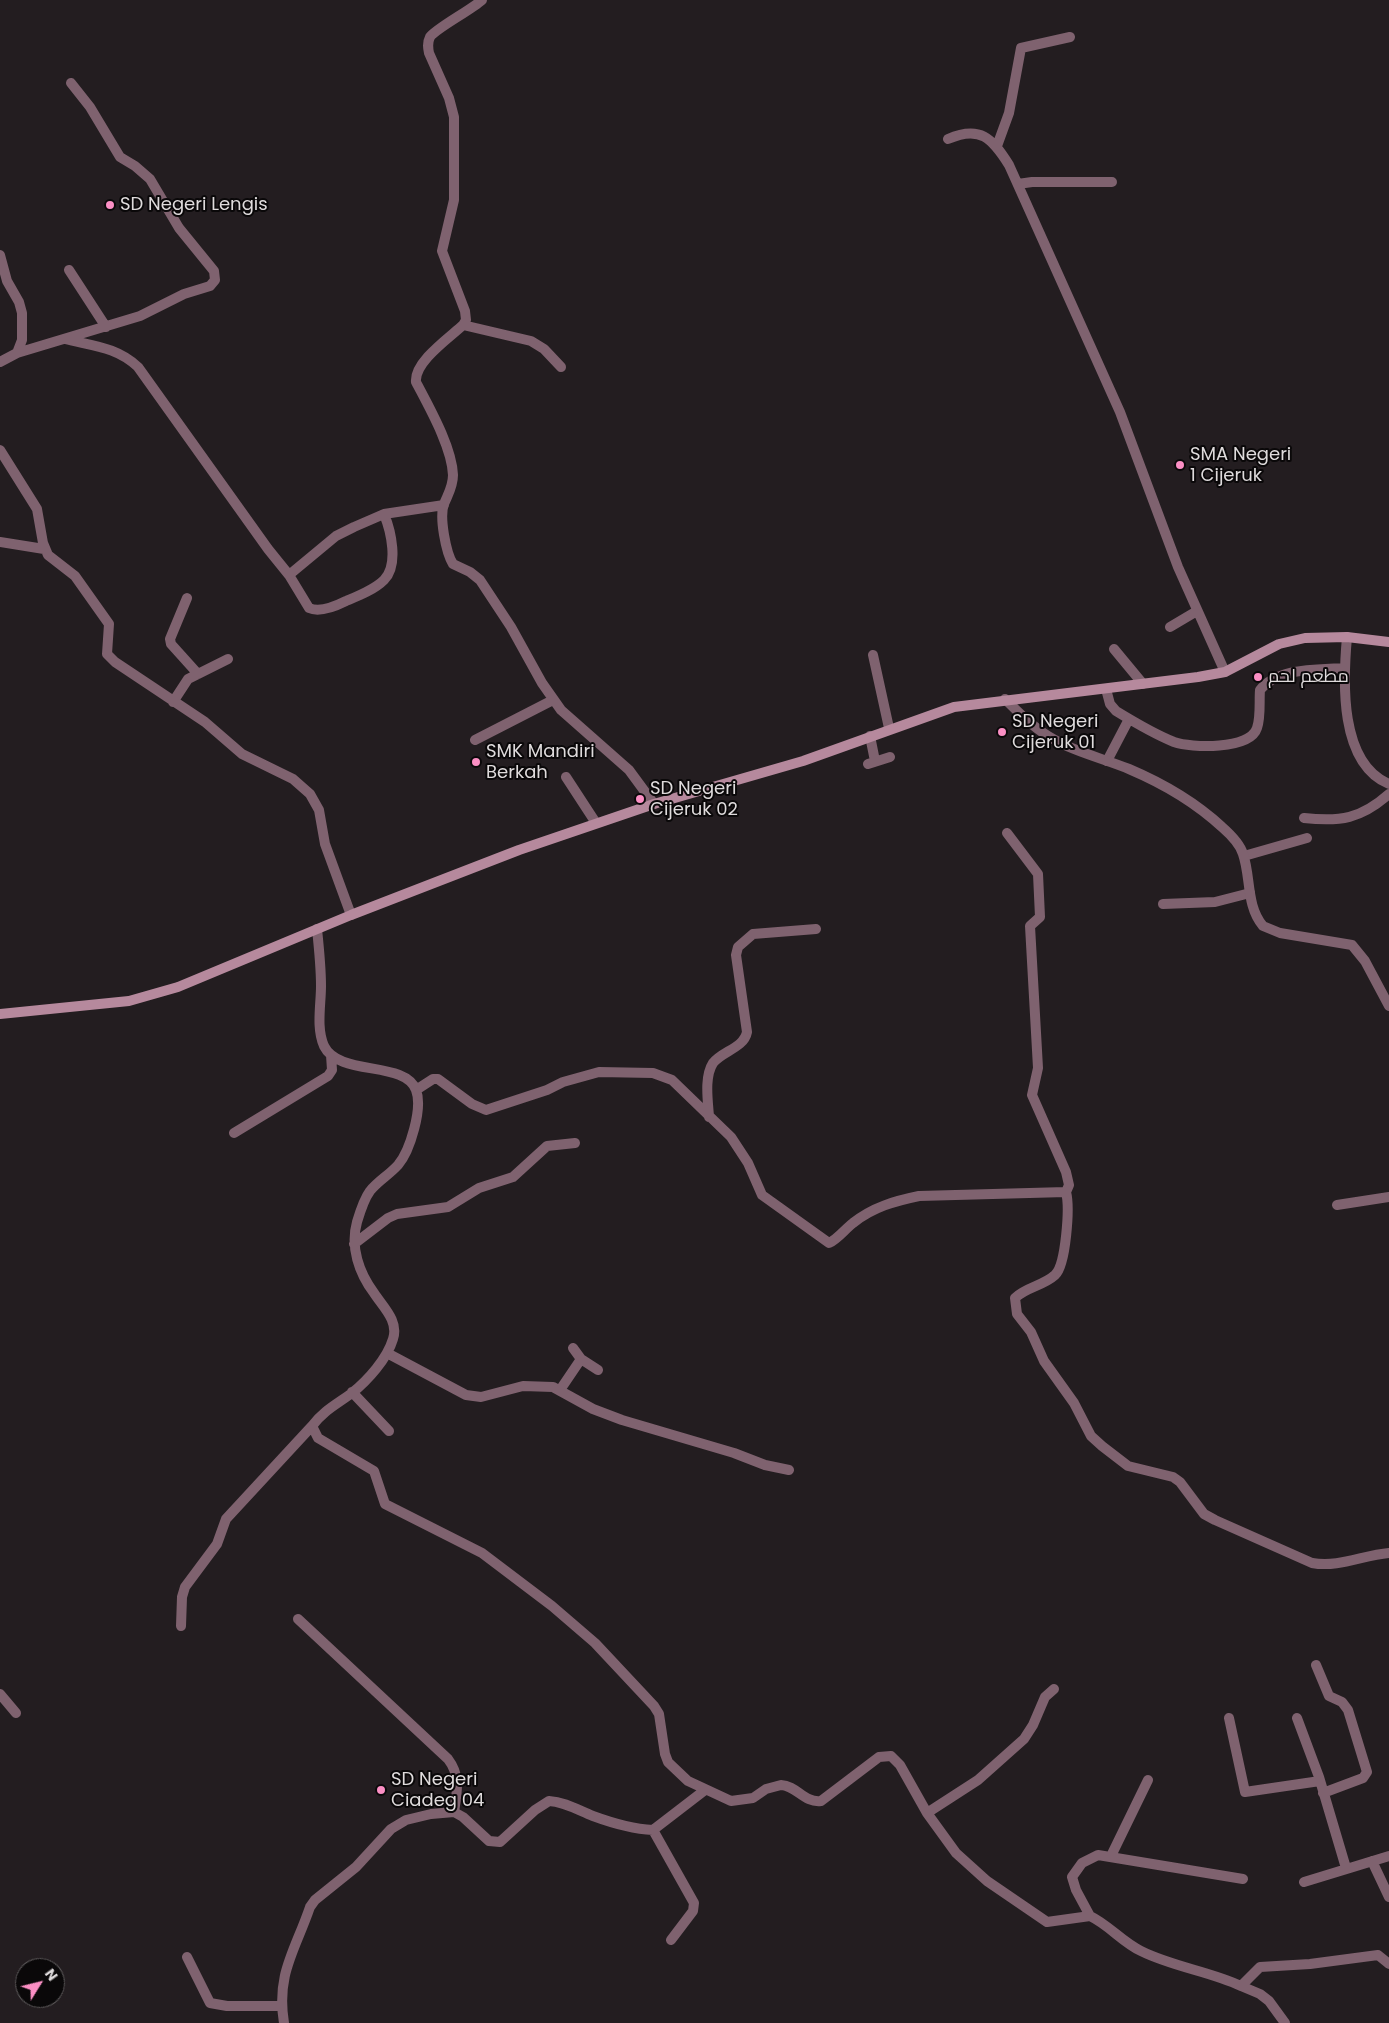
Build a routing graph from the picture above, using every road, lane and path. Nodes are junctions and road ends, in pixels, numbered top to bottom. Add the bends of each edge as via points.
1 (482, 0) edge
2 (1070, 37) dead end
3 (71, 83) dead end
4 (948, 139) dead end
5 (997, 146) junction
6 (1112, 182) dead end
7 (1018, 184) junction
8 (0, 254) edge
9 (69, 270) dead end
10 (463, 325) junction
11 (106, 327) junction
12 (64, 339) junction
13 (17, 353) junction
14 (0, 362) edge
15 (561, 367) dead end
16 (0, 450) edge
17 (444, 505) junction
18 (384, 514) junction
19 (0, 542) edge
20 (44, 549) junction
21 (289, 575) junction
22 (186, 598) dead end
23 (1197, 611) junction
24 (1170, 627) dead end
25 (1347, 637) junction
26 (1389, 642) edge
27 (1114, 649) dead end
28 (873, 655) dead end
29 (228, 659) dead end
30 (1344, 668) junction
31 (1225, 672) junction
32 (198, 674) junction
33 (1143, 684) junction
34 (1106, 689) junction
35 (177, 695) junction
36 (1006, 699) junction
37 (553, 700) junction
38 (1128, 719) junction
39 (889, 728) junction
40 (870, 736) junction
41 (475, 740) dead end
42 (890, 757) dead end
43 (1107, 761) junction
44 (566, 777) dead end
45 (1389, 784) edge
46 (1389, 794) edge
47 (654, 804) junction
48 (1304, 818) dead end
49 (596, 823) junction
50 (1007, 833) dead end
51 (1307, 838) dead end
52 (1244, 856) junction
53 (1250, 893) junction
54 (1163, 904) dead end
55 (351, 915) junction
56 (317, 929) junction
57 (816, 929) dead end
58 (1389, 1006) edge
59 (0, 1014) edge
60 (331, 1055) junction
61 (416, 1090) junction
62 (709, 1117) junction
63 (234, 1133) dead end
64 (575, 1143) dead end
65 (1066, 1192) junction
66 (1389, 1197) edge
67 (1338, 1205) dead end
68 (354, 1244) junction
69 (573, 1348) dead end
70 (387, 1353) junction
71 (581, 1359) junction
72 (598, 1370) dead end
73 (560, 1390) junction
74 (352, 1392) junction
75 (312, 1426) junction
76 (389, 1431) dead end
77 (789, 1470) dead end
78 (1389, 1552) edge
79 (298, 1619) dead end
80 (181, 1626) dead end
81 (1316, 1664) dead end
82 (1054, 1689) dead end
83 (0, 1694) edge
84 (16, 1713) dead end
85 (1229, 1718) dead end
86 (1297, 1718) dead end
87 (1148, 1780) dead end
88 (1320, 1781) junction
89 (705, 1790) junction
90 (1323, 1793) junction
91 (454, 1812) junction
92 (927, 1813) junction
93 (653, 1830) junction
94 (1111, 1856) junction
95 (1389, 1856) edge
96 (1372, 1861) junction
97 (1346, 1868) junction
98 (1243, 1879) dead end
99 (1304, 1882) dead end
100 (1389, 1897) edge
101 (1090, 1916) junction
102 (671, 1940) dead end
103 (1385, 1953) edge
104 (187, 1957) dead end
105 (1389, 1964) edge
106 (1240, 1986) junction
107 (282, 2006) junction
108 (284, 2023) edge
109 (1285, 2023) edge

1 - 10 street via 432,34 428,45 454,116 454,200 442,251 466,311
2 - 5 street via 1021,48 1009,113
3 - 11 street via 90,107 120,157 150,179 179,228 216,276 210,286
4 - 5 street via 968,132 976,133
5 - 7 street
6 - 7 street
7 - 23 street via 1120,412 1172,554
8 - 13 street via 7,281 22,313 22,340
9 - 11 street
10 - 15 street via 531,340
10 - 17 street via 432,353 415,375 452,468 452,483
11 - 12 street
12 - 13 street
12 - 21 street via 113,350 138,367
13 - 14 street
16 - 20 street via 38,509
17 - 18 street
17 - 37 street via 446,545 452,563 480,580
18 - 21 street via 336,536
18 - 21 street via 392,534 389,572 384,580 365,593 335,606 313,610
19 - 20 street
20 - 35 street via 54,561 69,570 109,624 107,654 115,662
22 - 32 street via 170,639
23 - 24 street
23 - 31 street
25 - 26 main road
25 - 30 street
25 - 31 main road via 1315,636 1286,642
27 - 33 street
28 - 39 street
29 - 32 street
30 - 38 street via 1310,670 1270,680 1260,690 1257,728 1248,739 1232,745 1185,745
30 - 45 street via 1348,718 1354,742 1371,773
31 - 33 main road
32 - 35 street via 188,679
33 - 34 main road
34 - 36 main road
34 - 38 street via 1112,708
35 - 55 street via 242,754 306,788 319,810 325,844
36 - 39 main road via 954,707
36 - 43 street via 1046,735
37 - 41 street
37 - 47 street via 569,720 629,770
38 - 43 street
39 - 40 main road
40 - 42 street via 871,762
40 - 47 main road via 794,763
43 - 52 street via 1137,772 1186,799 1229,833
44 - 49 street
46 - 48 street via 1352,818 1329,821
47 - 49 main road
49 - 55 main road
50 - 65 street via 1038,874 1040,883 1040,917 1030,926 1038,1068 1032,1091 1066,1172 1069,1185
51 - 52 street
52 - 53 street
53 - 54 street via 1208,903
53 - 58 street via 1257,917 1272,931 1352,945
55 - 56 main road
56 - 59 main road via 227,968 140,998
56 - 60 street via 321,1034
57 - 62 street via 753,934 738,947 736,955 746,1037 712,1064 708,1082
60 - 61 street via 360,1066 394,1073
60 - 63 street via 332,1070 328,1076
61 - 62 street via 438,1079 472,1104 486,1110 599,1072 653,1073 672,1080
61 - 68 street via 418,1108 411,1140 399,1163 368,1193 357,1223
62 - 65 street via 741,1150 762,1195 829,1243 868,1213 882,1205 905,1199
64 - 68 street via 547,1146 513,1177 479,1188 448,1207 388,1218
65 - 78 street via 1068,1211 1063,1257 1058,1272 1020,1292 1015,1298 1015,1306 1044,1361 1080,1412 1090,1436 1128,1466 1173,1477 1204,1514 1312,1563 1339,1564
66 - 67 street
68 - 70 street via 373,1292 396,1330
69 - 71 street
70 - 73 street via 472,1397 522,1386 548,1386
70 - 74 street
71 - 72 street
71 - 73 street
73 - 77 street via 593,1409 622,1420
74 - 75 street via 327,1409
74 - 76 street
75 - 80 street via 226,1519 218,1544 185,1587
75 - 89 street via 318,1438 374,1471 385,1504 470,1545 584,1633 654,1706 662,1727 665,1754 673,1768
79 - 91 street via 454,1766 458,1782
81 - 90 street via 1328,1696 1342,1702 1348,1710 1367,1772 1363,1778
82 - 92 street via 1045,1697 1024,1739 978,1780
83 - 84 street
85 - 88 street via 1245,1792
86 - 88 street
87 - 94 street
88 - 90 street
89 - 92 street via 731,1801 753,1798 766,1789 788,1785 806,1799 821,1801 879,1757 891,1756 900,1765
89 - 93 street
90 - 97 street
91 - 93 street via 489,1841 500,1842 549,1801 635,1829
91 - 107 street via 431,1814 397,1824 356,1867 315,1900 286,1967
92 - 101 street via 968,1866 1042,1920 1052,1922
93 - 102 street via 694,1903 693,1911
94 - 98 street
94 - 101 street via 1098,1855 1082,1863 1072,1877
95 - 96 street
96 - 97 street
96 - 100 street
97 - 99 street
101 - 106 street via 1143,1952
103 - 105 street
103 - 106 street via 1310,1964 1260,1967
104 - 107 street via 210,2003
106 - 109 street via 1269,2001
107 - 108 street

